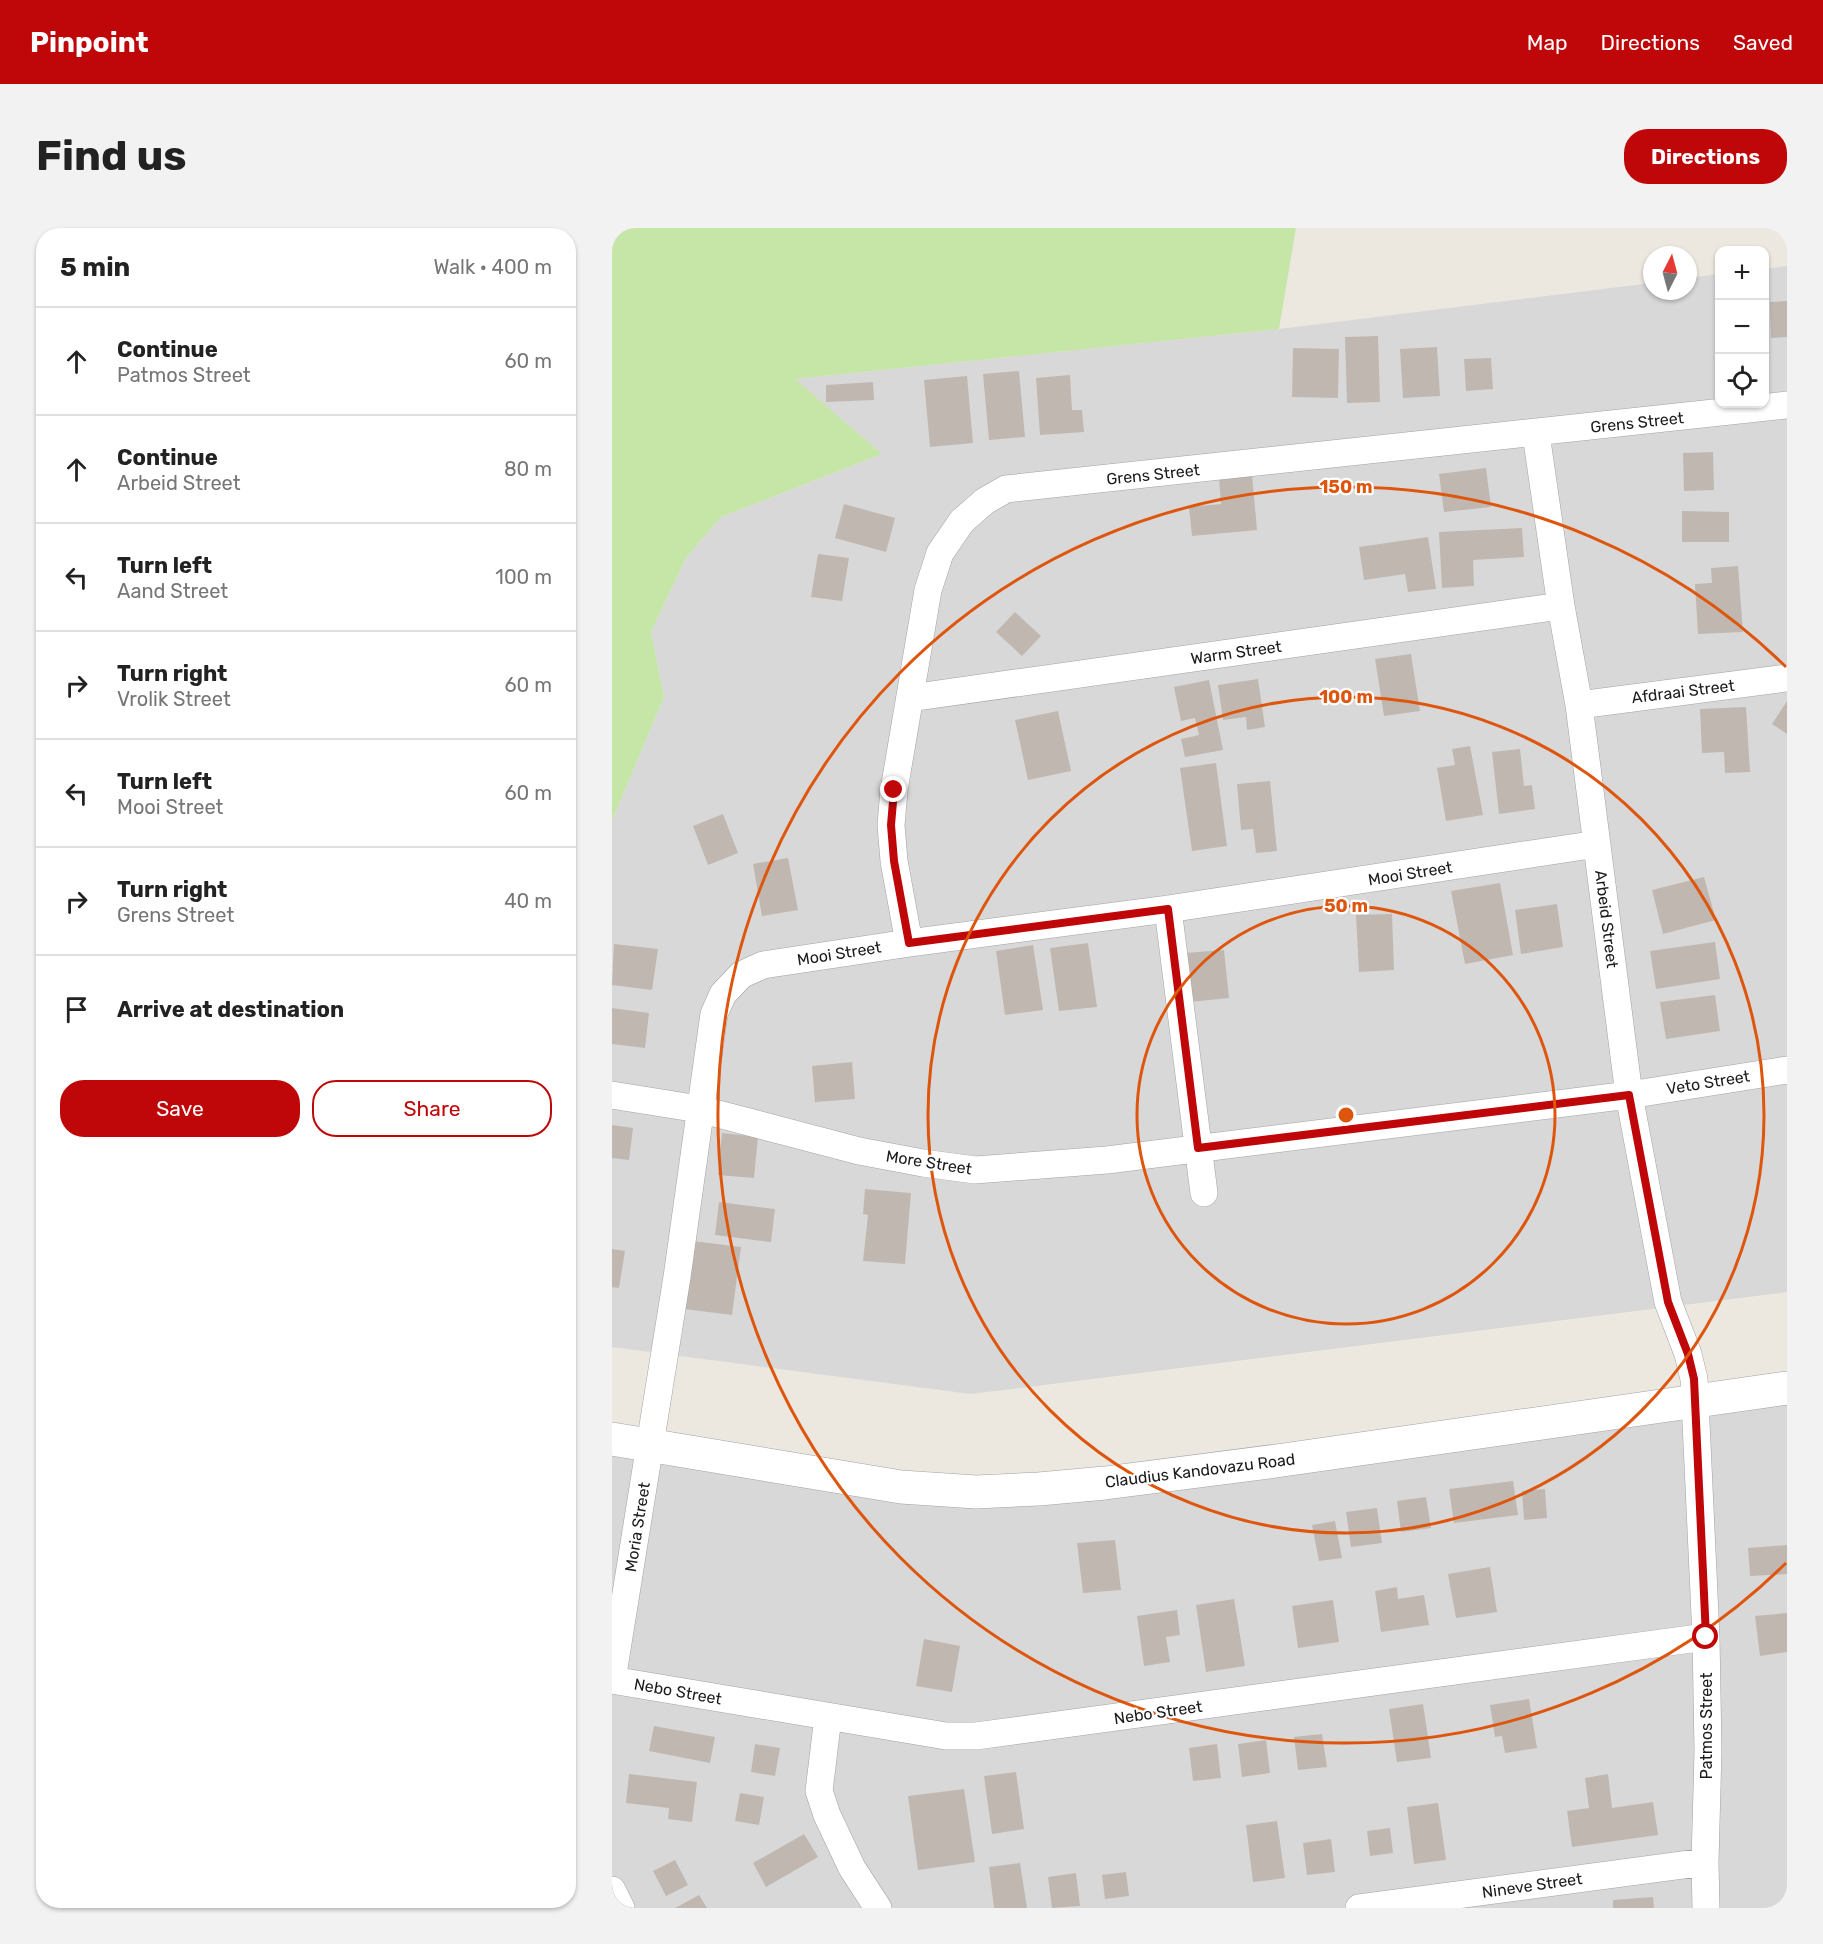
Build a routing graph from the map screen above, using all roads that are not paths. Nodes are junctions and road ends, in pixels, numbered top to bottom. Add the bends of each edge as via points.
1 (1787, 405) edge
2 (1536, 434) junction
3 (1561, 606) junction
4 (1787, 678) edge
5 (910, 698) junction
6 (1579, 705) junction
7 (1597, 844) junction
8 (1168, 909) junction
9 (909, 943) junction
10 (1787, 1070) edge
11 (612, 1095) edge
12 (1629, 1095) junction
13 (699, 1109) junction
14 (1198, 1148) junction
15 (1204, 1193) dead end
16 (1787, 1388) edge
17 (1696, 1401) junction
18 (612, 1439) edge
19 (651, 1446) junction
20 (1706, 1637) junction
21 (612, 1680) edge
22 (828, 1717) junction
23 (1705, 1862) junction
24 (612, 1890) edge
25 (621, 1908) edge
26 (878, 1908) edge
27 (1359, 1908) edge
28 (1706, 1908) edge

1 - 2 street, Grens Street
2 - 3 street, Arbeid Street
2 - 5 street, Grens Street via 1006,489 962,521 940,553 928,590
3 - 5 street, Warm Street
3 - 6 street, Arbeid Street
4 - 6 street, Afdraai Street
5 - 9 street, Grens Street via 891,825
6 - 7 street, Arbeid Street
7 - 8 street, Mooi Street
7 - 12 street, Arbeid Street
8 - 9 street, Mooi Street
8 - 14 street
9 - 13 street, Mooi Street via 763,965 741,975 723,994 714,1014
10 - 12 street, Veto Street
11 - 13 street, More Street
12 - 14 street, Veto Street
12 - 17 street, Arbeid Street via 1668,1302 1688,1354
13 - 14 street, More Street via 859,1151 975,1170 1107,1160
13 - 19 street, Mooi Street
14 - 15 street
16 - 17 street, Claudius Kandovazu Road
17 - 19 street, Claudius Kandovazu Road via 1105,1483 976,1492 901,1487
17 - 20 street, Patmos Street
18 - 19 street, Claudius Kandovazu Road
19 - 21 street, Moria Street
20 - 22 street, Nebo Street via 976,1736 946,1736
20 - 23 street, Patmos Street
21 - 22 street, Nebo Street
22 - 26 street via 819,1791 852,1868
23 - 27 street, Nineve Street
23 - 28 street, Patmos Street
24 - 25 street

